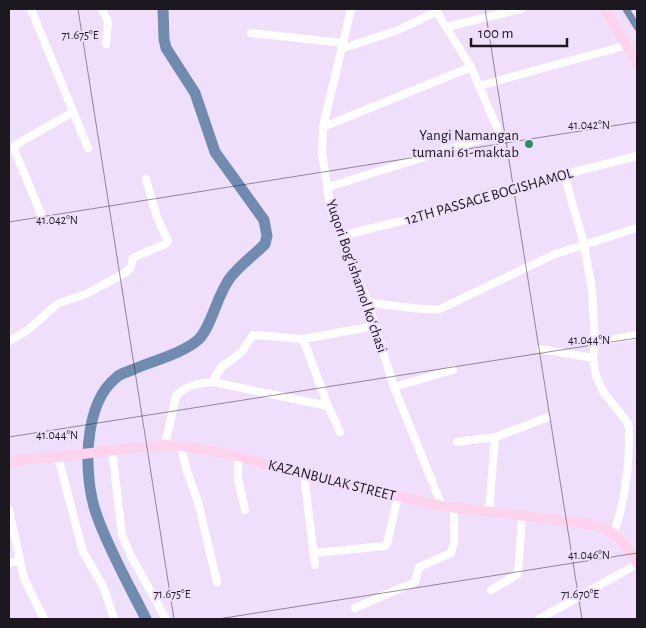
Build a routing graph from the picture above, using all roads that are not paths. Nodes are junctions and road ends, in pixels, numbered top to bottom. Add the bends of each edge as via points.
1 (31, 9) edge
2 (102, 9) edge
3 (351, 9) edge
4 (521, 9) edge
5 (605, 9) edge
6 (436, 11) edge
7 (446, 27) junction
8 (251, 33) dead end
9 (106, 44) dead end
10 (342, 46) junction
11 (627, 46) junction
12 (637, 63) edge
13 (471, 67) junction
14 (479, 86) junction
15 (73, 112) junction
16 (323, 127) junction
17 (88, 148) dead end
18 (637, 156) edge
19 (564, 174) junction
20 (146, 179) dead end
21 (328, 188) junction
22 (41, 214) dead end
23 (637, 228) edge
24 (340, 236) junction
25 (584, 244) junction
26 (368, 303) junction
27 (375, 326) junction
28 (637, 335) edge
29 (303, 339) junction
30 (9, 341) edge
31 (595, 342) junction
32 (541, 349) dead end
33 (594, 358) junction
34 (453, 370) dead end
35 (213, 382) junction
36 (394, 387) junction
37 (328, 406) junction
38 (546, 418) dead end
39 (637, 420) edge
40 (628, 423) junction
41 (340, 432) dead end
42 (495, 437) junction
43 (457, 442) dead end
44 (165, 446) junction
45 (181, 447) junction
46 (633, 449) edge
47 (112, 450) junction
48 (238, 456) junction
49 (58, 457) junction
50 (9, 461) edge
51 (304, 475) junction
52 (398, 496) junction
53 (442, 506) junction
54 (454, 509) junction
55 (9, 510) edge
56 (245, 510) dead end
57 (489, 512) junction
58 (522, 516) junction
59 (614, 533) junction
60 (314, 554) junction
61 (20, 561) junction
62 (9, 563) edge
63 (637, 564) edge
64 (315, 565) dead end
65 (217, 582) dead end
66 (490, 590) dead end
67 (355, 608) dead end
68 (44, 619) edge
69 (114, 619) edge
70 (166, 619) edge
71 (539, 619) edge

1 - 15 street
2 - 9 street via 108,22
3 - 10 street, Yuqori Bogʻishamol koʻchasi
4 - 7 street
5 - 11 main road
6 - 7 street
6 - 10 street via 396,31
7 - 13 street
8 - 10 street
10 - 16 street, Yuqori Bogʻishamol koʻchasi
11 - 12 main road
11 - 14 street
13 - 14 street
13 - 16 street
14 - 21 street via 498,134
15 - 17 street
15 - 22 street via 15,146
16 - 21 street, Yuqori Bogʻishamol koʻchasi via 322,154
18 - 19 street, 12TH PASSAGE BOGISHAMOL
19 - 24 street, 12TH PASSAGE BOGISHAMOL via 430,214
19 - 25 street
20 - 30 street via 167,243 133,258 131,268 125,273 86,294 57,304 28,330
21 - 24 street, Yuqori Bogʻishamol koʻchasi
23 - 25 street
24 - 26 street, Yuqori Bogʻishamol koʻchasi
25 - 26 street via 555,254 440,309
25 - 31 street via 592,290
26 - 27 street, Yuqori Bogʻishamol koʻchasi
27 - 29 street
27 - 36 street, Yuqori Bogʻishamol koʻchasi
28 - 31 street
29 - 35 street via 253,335 239,354 225,363
29 - 37 street
31 - 33 street
32 - 33 street
33 - 40 street via 596,376 604,393
34 - 36 street
35 - 37 street
35 - 44 street via 188,387 176,396
36 - 53 street, Yuqori Bogʻishamol koʻchasi
37 - 41 street
38 - 42 street
39 - 40 street
40 - 46 street
42 - 43 street
42 - 57 street
44 - 45 main road, KAZANBULAK STREET
44 - 47 main road, KAZANBULAK STREET
45 - 48 main road, KAZANBULAK STREET
45 - 65 street
46 - 59 street via 622,509
47 - 49 main road, KAZANBULAK STREET
47 - 70 street via 122,535
48 - 51 main road, KAZANBULAK STREET
48 - 56 street via 238,479
49 - 50 main road, KAZANBULAK STREET
49 - 69 street via 82,552 103,586
51 - 52 main road, KAZANBULAK STREET
51 - 60 street
52 - 53 main road, KAZANBULAK STREET
52 - 60 street via 388,544
53 - 54 main road, KAZANBULAK STREET
54 - 57 main road, KAZANBULAK STREET
54 - 67 street via 451,553 419,567 415,582
55 - 61 street
57 - 58 main road, KAZANBULAK STREET
58 - 59 main road, KAZANBULAK STREET via 597,526
58 - 66 street via 518,574
59 - 63 main road
60 - 64 street
61 - 62 street
61 - 68 street
63 - 71 street

